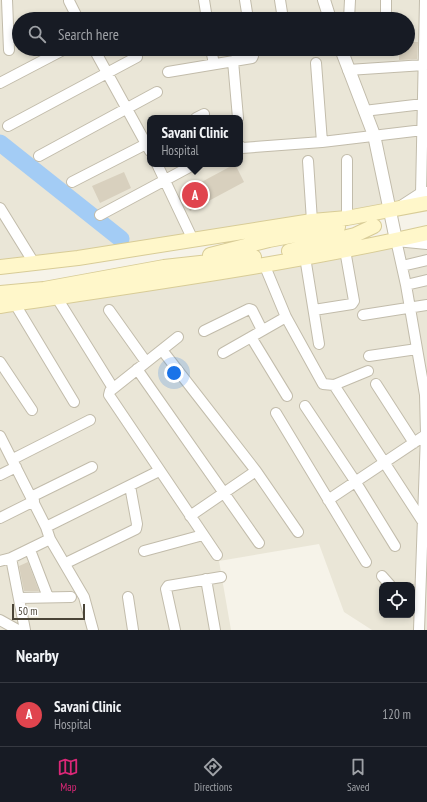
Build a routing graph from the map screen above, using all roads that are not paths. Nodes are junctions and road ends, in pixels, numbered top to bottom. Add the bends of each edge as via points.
1 (8, 0) edge
2 (204, 0) edge
3 (245, 0) edge
4 (280, 0) edge
5 (324, 0) edge
6 (350, 0) edge
7 (386, 0) edge
8 (69, 1) dead end
9 (426, 5) edge
10 (74, 12) edge
11 (206, 12) edge
12 (247, 12) edge
13 (282, 12) edge
14 (328, 12) edge
15 (349, 12) edge
16 (386, 12) edge
17 (9, 50) dead end
18 (426, 50) edge
19 (52, 56) edge
20 (98, 56) edge
21 (212, 56) edge
22 (253, 56) edge
23 (344, 56) edge
24 (137, 58) dead end
25 (233, 61) junction
26 (316, 63) dead end
27 (214, 64) junction
28 (424, 65) junction
29 (348, 70) junction
30 (168, 72) dead end
31 (108, 73) junction
32 (0, 83) edge
33 (157, 92) dead end
34 (425, 92) edge
35 (423, 104) junction
36 (127, 108) junction
37 (364, 110) junction
38 (238, 115) edge
39 (8, 126) dead end
40 (424, 132) edge
41 (374, 135) junction
42 (147, 142) edge
43 (322, 142) junction
44 (147, 146) edge
45 (243, 146) edge
46 (39, 156) dead end
47 (347, 160) dead end
48 (308, 161) dead end
49 (159, 167) edge
50 (189, 167) edge
51 (165, 179) junction
52 (72, 182) dead end
53 (425, 198) edge
54 (0, 208) edge
55 (395, 209) junction
56 (100, 214) dead end
57 (347, 218) junction
58 (312, 221) junction
59 (427, 232) edge
60 (193, 240) junction
61 (396, 240) junction
62 (427, 243) edge
63 (345, 250) junction
64 (305, 257) junction
65 (427, 260) edge
66 (34, 263) junction
67 (264, 264) junction
68 (402, 266) junction
69 (0, 267) edge
70 (164, 268) junction
71 (427, 280) edge
72 (406, 285) junction
73 (0, 293) edge
74 (57, 298) junction
75 (15, 304) junction
76 (427, 305) edge
77 (0, 306) edge
78 (410, 308) junction
79 (109, 310) dead end
80 (314, 310) junction
81 (363, 315) dead end
82 (286, 317) junction
83 (262, 330) junction
84 (204, 331) dead end
85 (178, 337) dead end
86 (251, 337) junction
87 (427, 341) edge
88 (319, 344) dead end
89 (417, 346) junction
90 (162, 350) junction
91 (223, 353) dead end
92 (369, 356) dead end
93 (0, 362) edge
94 (146, 362) junction
95 (137, 369) junction
96 (368, 371) dead end
97 (376, 384) dead end
98 (334, 385) junction
99 (113, 388) junction
100 (426, 388) edge
101 (287, 396) dead end
102 (74, 402) dead end
103 (305, 406) dead end
104 (32, 410) dead end
105 (276, 413) dead end
106 (90, 420) dead end
107 (427, 434) edge
108 (0, 436) edge
109 (414, 443) junction
110 (14, 463) junction
111 (384, 463) junction
112 (92, 467) dead end
113 (159, 471) junction
114 (256, 471) junction
115 (0, 476) edge
116 (355, 481) junction
117 (130, 486) junction
118 (224, 494) junction
119 (32, 499) junction
120 (328, 500) junction
121 (425, 515) edge
122 (190, 516) junction
123 (0, 518) edge
124 (46, 527) junction
125 (298, 532) dead end
126 (203, 535) junction
127 (50, 539) junction
128 (259, 543) dead end
129 (395, 546) dead end
130 (30, 550) junction
131 (144, 551) dead end
132 (217, 555) dead end
133 (11, 558) junction
134 (0, 561) edge
135 (366, 562) dead end
136 (66, 563) junction
137 (382, 576) dead end
138 (221, 577) dead end
139 (206, 579) junction
140 (387, 582) edge
141 (48, 597) junction
142 (71, 597) dead end
143 (128, 597) dead end
144 (19, 598) junction
145 (424, 598) edge
146 (0, 620) edge
147 (420, 625) edge
148 (18, 630) edge
149 (25, 630) edge
150 (92, 630) edge
151 (133, 630) edge
152 (175, 630) edge
153 (215, 630) edge

1 - 17 street
2 - 11 street
3 - 12 street
4 - 13 street
5 - 14 street
6 - 15 street
7 - 16 street
8 - 10 street
9 - 18 street
18 - 28 street
19 - 32 street
20 - 31 street
21 - 27 street
22 - 25 street
23 - 29 street
24 - 31 street
25 - 27 street
25 - 38 street
26 - 43 street
27 - 30 street
28 - 29 street
28 - 34 street
29 - 37 street
31 - 36 street
31 - 39 street
33 - 36 street
34 - 35 street
35 - 37 street
35 - 40 street
36 - 42 street
36 - 46 street
37 - 41 street
40 - 41 street
40 - 53 street
41 - 43 street
41 - 55 street
43 - 45 street
44 - 52 street
47 - 57 street
48 - 58 street
49 - 51 street
50 - 51 street
51 - 56 street
51 - 60 street
53 - 55 main road
54 - 66 street
55 - 57 main road
55 - 61 street
57 - 58 main road
58 - 60 main road
59 - 61 main road
60 - 66 main road
61 - 62 street
61 - 63 main road
61 - 68 street
63 - 64 main road
63 - 80 street via 354,301 352,304
64 - 67 main road
64 - 80 street
65 - 68 street
66 - 69 main road
67 - 74 main road
67 - 82 street
68 - 72 street
70 - 70 main road via 269,240 344,226 374,226 355,236 273,255
70 - 73 main road via 44,289
71 - 72 street
72 - 78 street
74 - 75 main road
74 - 99 street
75 - 77 main road
75 - 102 street
76 - 78 street
78 - 81 street
78 - 89 street
79 - 94 street
80 - 88 street
82 - 83 street
82 - 98 street via 323,384
83 - 84 street via 252,310 249,309
83 - 86 street
85 - 90 street
86 - 91 street
86 - 101 street
87 - 89 street
89 - 92 street
89 - 100 street
90 - 94 street
90 - 114 street
93 - 104 street
94 - 95 street
95 - 99 street
95 - 118 street
96 - 98 street
97 - 109 street
98 - 111 street
99 - 113 street via 109,397
100 - 107 street
103 - 116 street
105 - 120 street
106 - 110 street
107 - 109 street
107 - 121 street
108 - 110 street
109 - 111 street
110 - 115 street
110 - 119 street
111 - 116 street
111 - 121 street
112 - 119 street
113 - 117 street
113 - 122 street
114 - 118 street
114 - 125 street
116 - 120 street
116 - 129 street
117 - 124 street
117 - 136 street via 136,529
118 - 122 street
118 - 128 street
119 - 123 street
119 - 124 street
120 - 135 street
121 - 145 street
122 - 126 street
124 - 127 street
126 - 131 street
126 - 132 street
127 - 130 street
127 - 136 street
130 - 133 street
130 - 141 street
133 - 134 street
133 - 144 street
136 - 150 street via 84,597
137 - 140 street
138 - 139 street
139 - 152 street via 169,585 167,588
139 - 153 street
141 - 142 street
141 - 144 street
143 - 151 street
144 - 149 street
145 - 147 street
146 - 148 street

